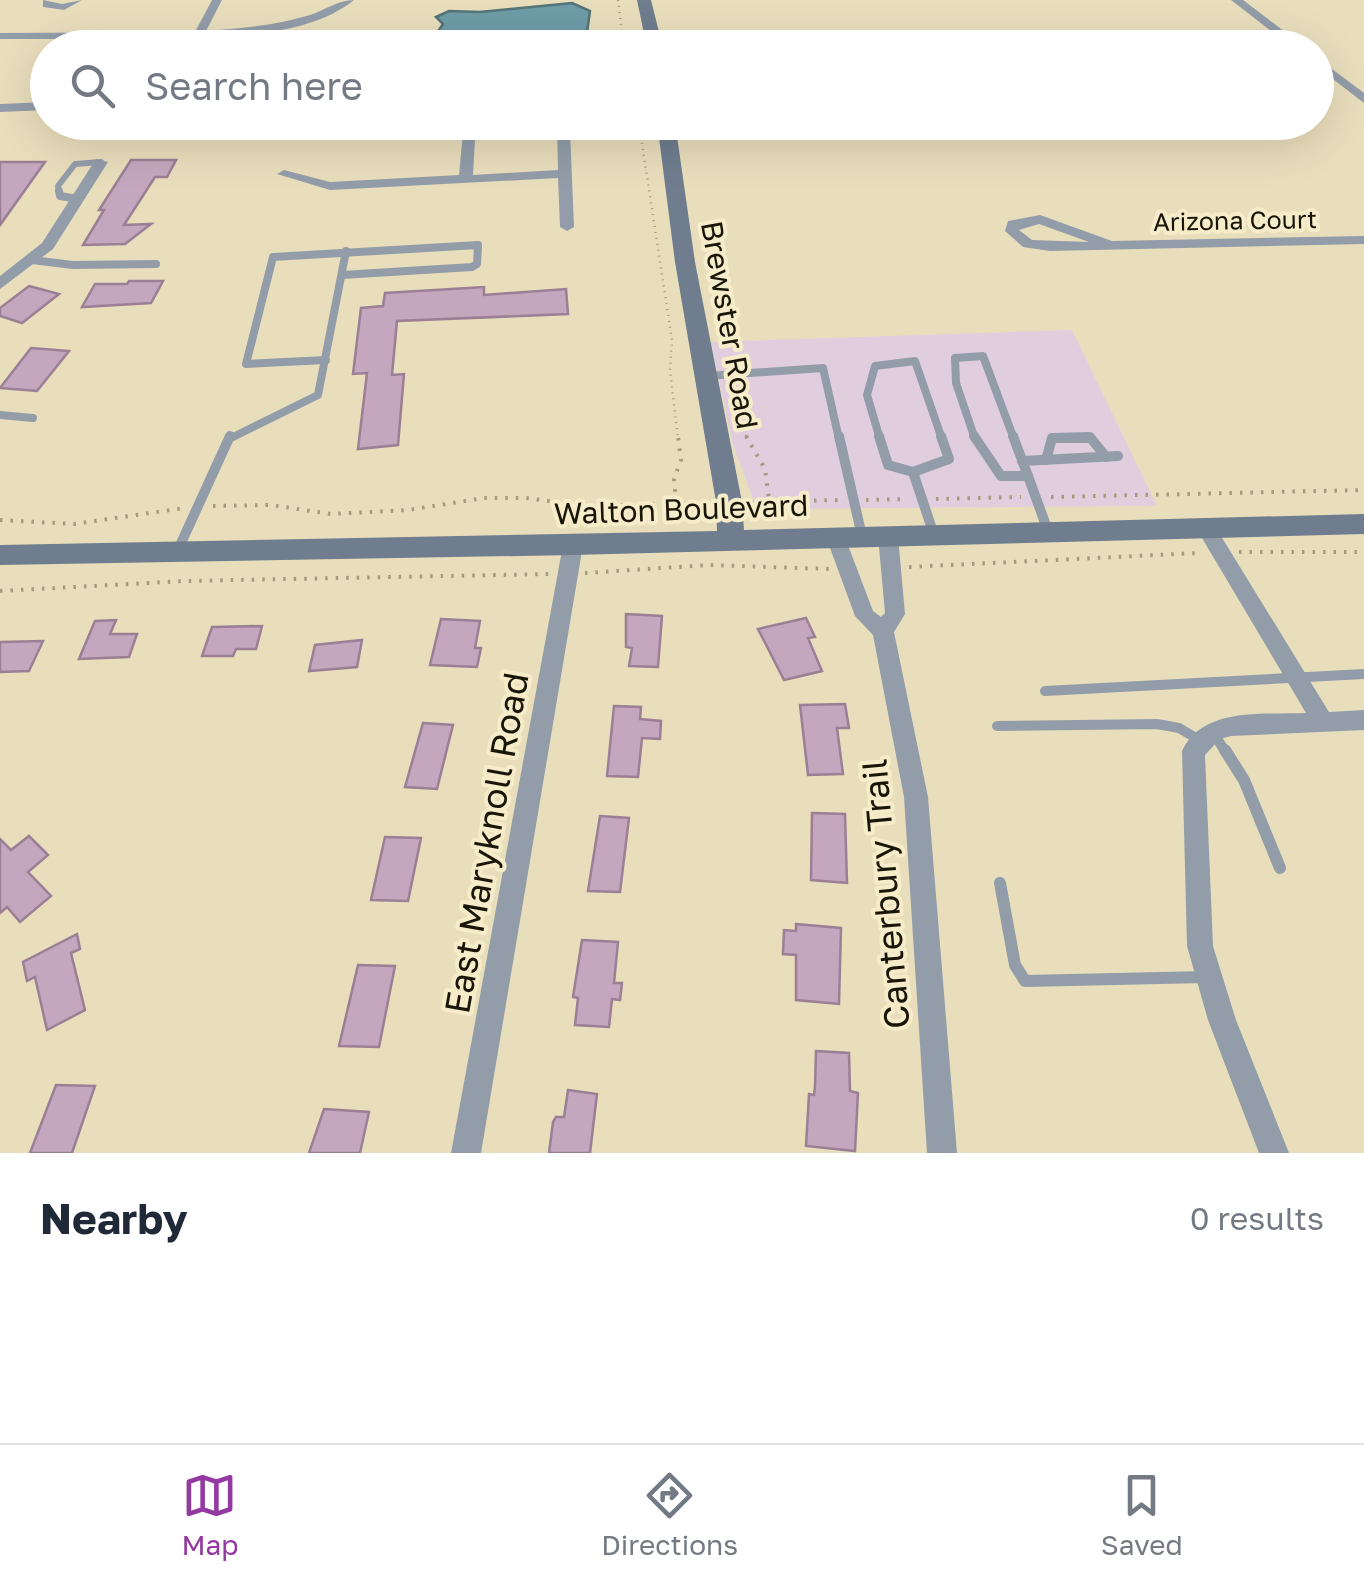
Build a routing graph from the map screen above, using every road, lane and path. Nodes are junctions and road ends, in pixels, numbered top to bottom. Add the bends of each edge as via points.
1 (48, 0) edge
2 (77, 0) edge
3 (217, 0) edge
4 (349, 0) edge
5 (618, 0) edge
6 (644, 0) edge
7 (1236, 0) edge
8 (64, 7) junction
9 (47, 30) edge
10 (202, 30) edge
11 (267, 30) edge
12 (622, 30) edge
13 (652, 30) edge
14 (1277, 30) edge
15 (0, 36) edge
16 (30, 36) edge
17 (1334, 75) edge
18 (1364, 100) edge
19 (30, 107) edge
20 (0, 108) edge
21 (469, 140) edge
22 (563, 140) edge
23 (642, 140) edge
24 (668, 140) edge
25 (101, 162) joint
26 (284, 174) dead end
27 (564, 174) junction
28 (466, 179) junction
29 (78, 199) junction
30 (566, 228) dead end
31 (1364, 240) edge
32 (1106, 243) junction
33 (346, 251) junction
34 (32, 260) junction
35 (156, 264) dead end
36 (342, 275) junction
37 (0, 284) edge
38 (326, 360) junction
39 (729, 375) junction
40 (706, 376) junction
41 (0, 415) edge
42 (33, 418) dead end
43 (1106, 456) junction
44 (1118, 456) dead end
45 (1046, 460) junction
46 (1022, 461) junction
47 (913, 472) junction
48 (1028, 476) junction
49 (1364, 490) edge
50 (1036, 497) junction
51 (922, 499) junction
52 (855, 500) junction
53 (729, 502) junction
54 (768, 502) junction
55 (678, 504) junction
56 (197, 507) junction
57 (0, 520) edge
58 (1364, 524) edge
59 (1206, 528) junction
60 (1048, 532) junction
61 (934, 535) junction
62 (862, 536) junction
63 (732, 539) junction
64 (574, 545) junction
65 (1221, 552) junction
66 (1364, 552) edge
67 (176, 553) junction
68 (0, 556) edge
69 (890, 568) junction
70 (848, 571) junction
71 (568, 574) junction
72 (0, 591) edge
73 (884, 630) junction
74 (1364, 674) edge
75 (1296, 676) junction
76 (1045, 691) dead end
77 (1364, 720) edge
78 (1324, 723) junction
79 (997, 726) dead end
80 (1207, 737) junction
81 (1280, 868) dead end
82 (1000, 884) dead end
83 (1208, 977) junction
84 (466, 1153) edge
85 (942, 1153) edge
86 (1274, 1153) edge

1 - 8 street
2 - 8 street
3 - 10 street
4 - 11 street via 324,15
5 - 12 path
6 - 13 main road
7 - 14 street
8 - 9 street
15 - 16 street
17 - 18 street
19 - 20 street
21 - 28 street
22 - 27 street
23 - 55 path via 672,340
24 - 40 main road, Brewster Road
25 - 29 street
25 - 29 lane via 75,164 58,186 60,196
26 - 28 street via 330,186
27 - 28 street
27 - 30 street
29 - 34 street
31 - 32 street, Arizona Court
32 - 32 street, Arizona Court via 1040,219 1013,224 1028,244
33 - 36 lane
33 - 36 lane via 478,245 472,267
33 - 38 lane via 270,258 245,361
34 - 35 lane
34 - 37 street
36 - 38 lane
38 - 56 lane via 313,400 230,435
39 - 40 lane
39 - 52 lane via 823,368
39 - 54 path via 747,439 765,468
40 - 53 main road, Brewster Road
41 - 42 lane
43 - 44 lane
43 - 45 lane
43 - 45 lane via 1090,437 1052,438
45 - 46 lane
46 - 48 lane
46 - 48 lane via 983,356 955,358 951,363 986,464 1001,476
47 - 47 lane via 949,459 915,361 875,366 866,395 888,466
47 - 51 lane
48 - 50 lane
49 - 50 path
50 - 51 path
50 - 60 lane
51 - 52 path
51 - 61 lane
52 - 54 path
52 - 62 lane
53 - 54 path
53 - 55 path
53 - 63 main road, Brewster Road
55 - 56 path via 484,498 331,514 271,505
56 - 57 path via 74,524
56 - 67 lane
58 - 59 main road, Walton Boulevard
59 - 60 main road, Walton Boulevard
59 - 65 street
60 - 61 main road, Walton Boulevard
61 - 62 main road, Walton Boulevard
62 - 63 main road, Walton Boulevard
62 - 69 street, Canterbury Trail
62 - 70 street, Canterbury Trail
63 - 64 main road, Walton Boulevard
64 - 67 main road, Walton Boulevard
64 - 71 street, East Maryknoll Road
65 - 66 path
65 - 69 path
65 - 75 street
67 - 68 main road, Walton Boulevard
69 - 73 street, Canterbury Trail via 894,614
70 - 71 path via 709,565
70 - 73 street, Canterbury Trail via 865,616
71 - 72 path
71 - 84 street, East Maryknoll Road
73 - 85 street, Canterbury Trail via 916,797
74 - 75 lane
75 - 76 lane
75 - 78 street
77 - 78 street
78 - 80 street via 1231,726
79 - 80 lane via 1157,724
80 - 81 lane via 1244,780
80 - 83 street via 1193,751 1192,790 1200,946
82 - 83 lane via 1015,965 1025,981
83 - 86 street

